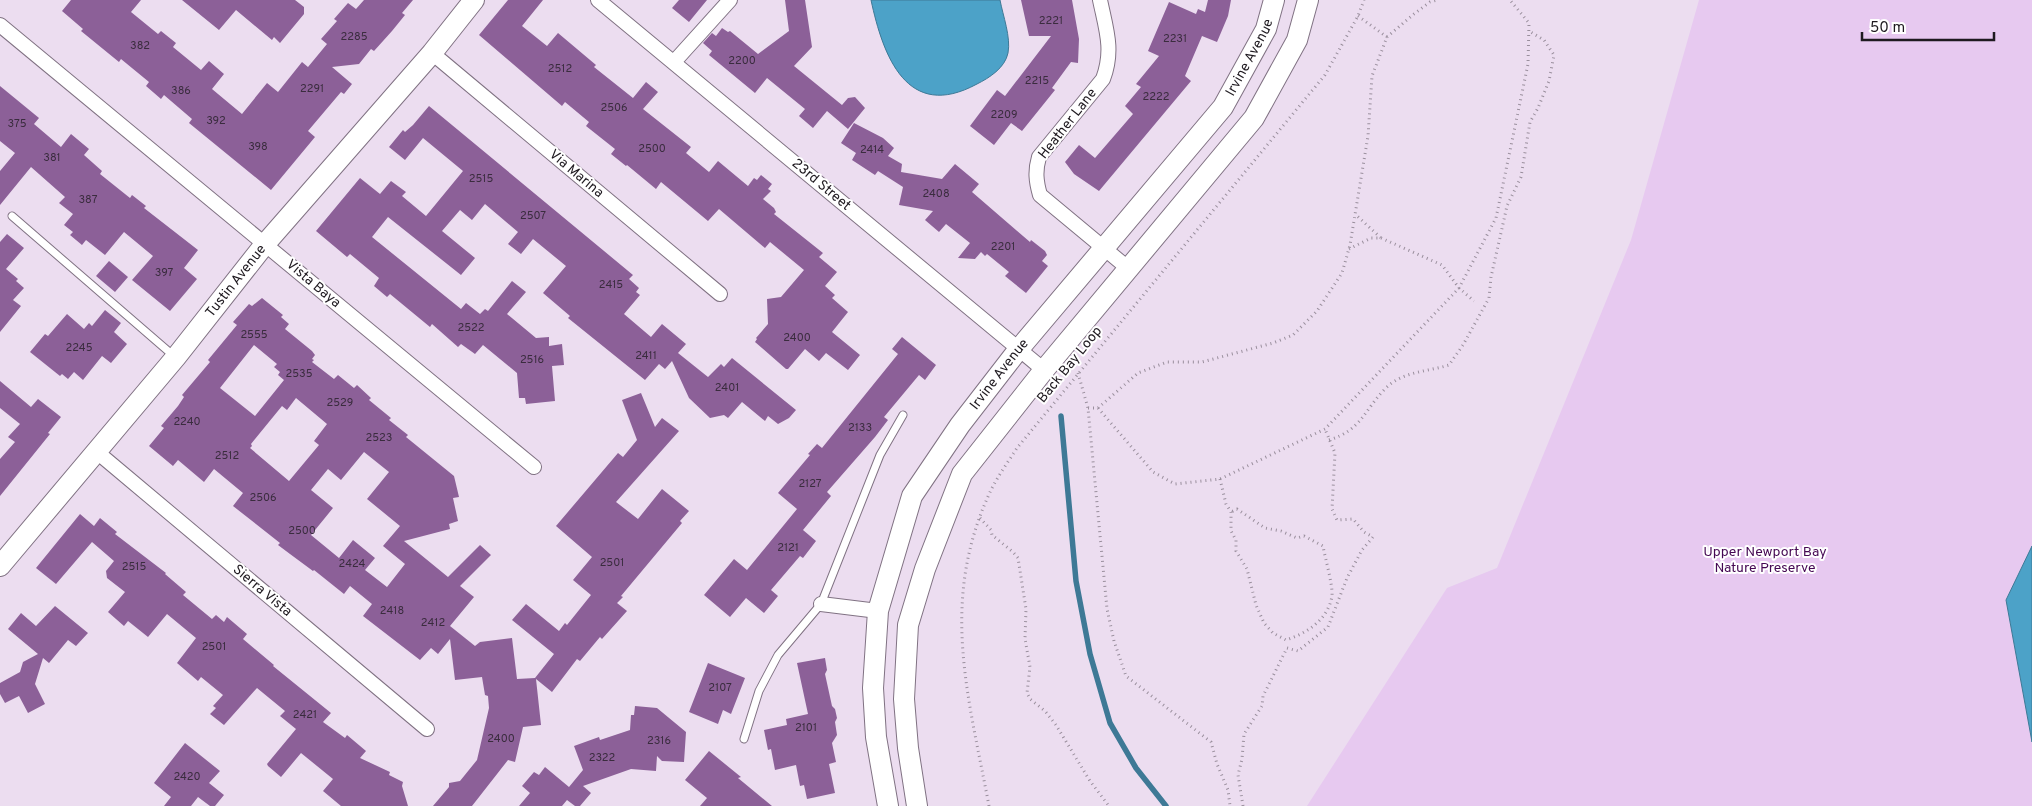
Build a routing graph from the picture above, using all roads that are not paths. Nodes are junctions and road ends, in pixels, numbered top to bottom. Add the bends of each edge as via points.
1 (474, 0) edge
2 (598, 0) edge
3 (730, 0) edge
4 (1100, 0) edge
5 (1274, 0) edge
6 (1308, 0) edge
7 (0, 25) edge
8 (432, 53) junction
9 (674, 62) junction
10 (12, 216) dead end
11 (265, 244) junction
12 (1105, 248) junction
13 (1129, 269) junction
14 (720, 294) dead end
15 (1018, 350) junction
16 (176, 357) junction
17 (1044, 370) junction
18 (903, 415) dead end
19 (97, 452) junction
20 (534, 467) dead end
21 (3, 556) edge
22 (821, 604) junction
23 (878, 611) junction
24 (427, 730) dead end
25 (744, 739) dead end
26 (888, 806) edge
27 (917, 806) edge

1 - 8 main road, Tustin Avenue
2 - 9 street, 23rd Street
3 - 9 street
4 - 12 street, Heather Lane via 1110,51 1108,66 1103,80 1039,157 1036,182 1040,195
5 - 12 main road, Irvine Avenue via 1266,29 1223,107
6 - 13 main road via 1297,40 1254,118
7 - 11 street, Vista Baya
8 - 11 main road, Tustin Avenue
8 - 14 street, Via Marina
9 - 15 street, 23rd Street
10 - 16 lane
11 - 16 main road, Tustin Avenue
11 - 20 street, Vista Baya
12 - 13 street, Heather Lane
12 - 15 main road, Irvine Avenue
13 - 17 main road
15 - 17 street, 23rd Street
15 - 23 main road, Irvine Avenue via 960,425 912,496
16 - 19 main road, Tustin Avenue
17 - 27 main road via 962,474 925,569 908,625 904,699
18 - 22 lane via 880,455
19 - 21 main road, Tustin Avenue
19 - 24 street, Sierra Vista
22 - 23 street
22 - 25 lane via 778,655 759,691
23 - 26 main road, Irvine Avenue via 873,688 876,737

